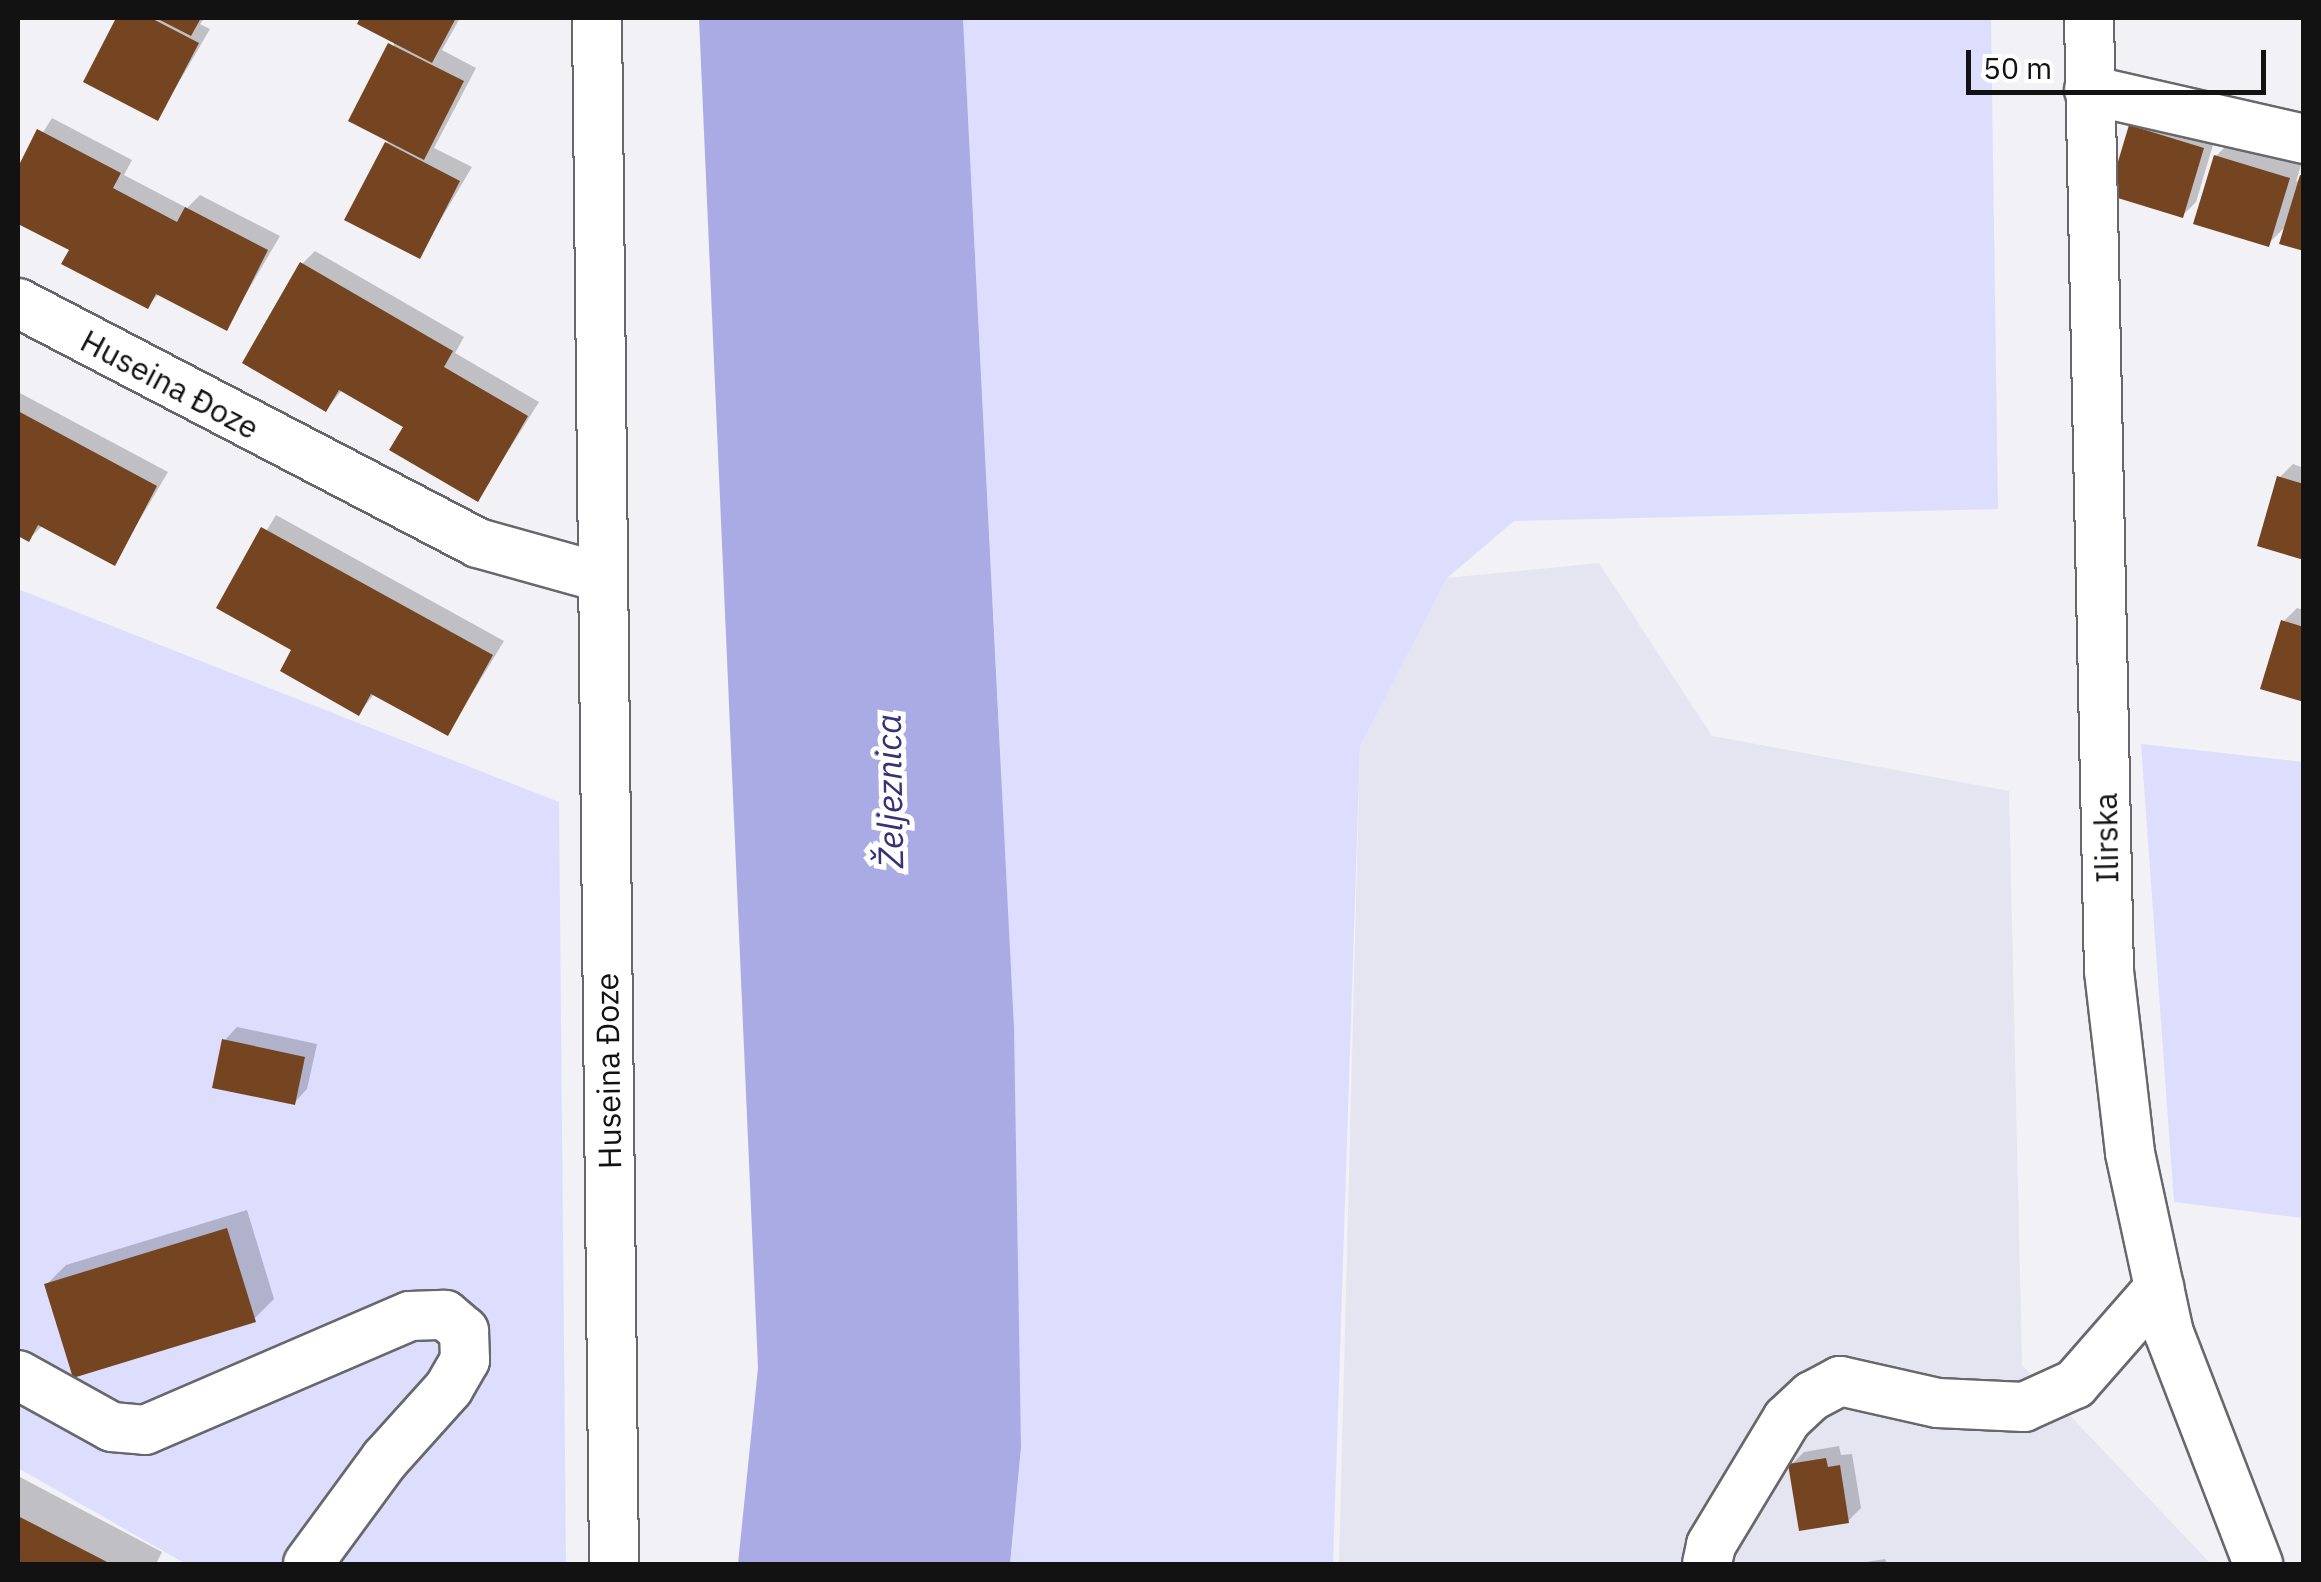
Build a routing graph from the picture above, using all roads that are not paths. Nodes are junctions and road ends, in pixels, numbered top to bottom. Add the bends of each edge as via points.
1 (596, 18) edge
2 (2088, 18) edge
3 (2089, 90) junction
4 (2304, 139) edge
5 (18, 303) edge
6 (600, 577) junction
7 (2160, 1288) junction
8 (18, 1376) edge
9 (308, 1564) edge
10 (614, 1564) edge
11 (1707, 1564) edge
12 (2258, 1564) edge

1 - 6 street, Huseina Đoze
2 - 3 street, Ilirska
3 - 4 street
3 - 7 street, Ilirska via 2109,972 2130,1153
5 - 6 street, Huseina Đoze via 478,543
6 - 10 street, Huseina Đoze
7 - 11 street via 2076,1384 2024,1407 1938,1404 1840,1381 1812,1396 1787,1419 1711,1546
7 - 12 street, Ilirska via 2169,1332
8 - 9 street via 112,1427 146,1430 410,1316 445,1316 464,1330 465,1360

